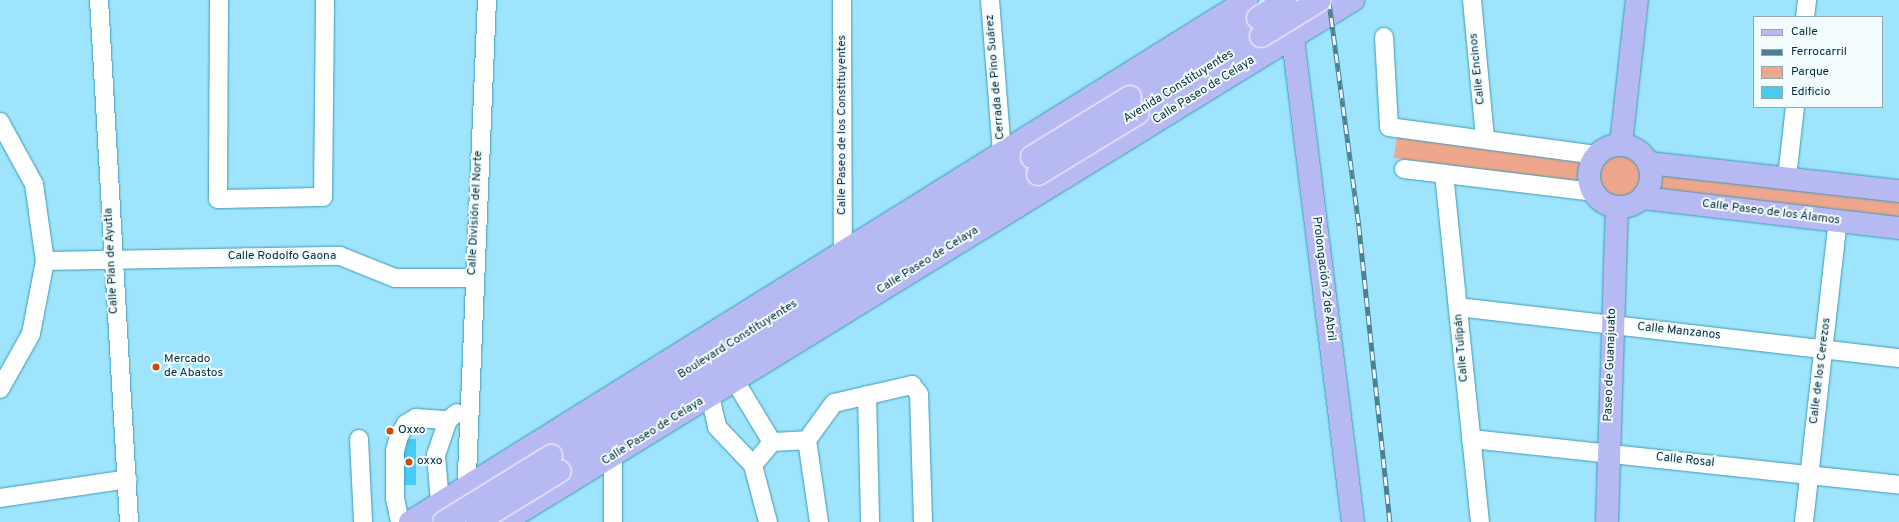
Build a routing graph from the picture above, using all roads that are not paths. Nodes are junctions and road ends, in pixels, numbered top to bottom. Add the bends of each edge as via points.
1 (99, 0) edge
2 (218, 0) edge
3 (325, 0) edge
4 (487, 0) edge
5 (842, 0) edge
6 (990, 0) edge
7 (1287, 0) edge
8 (1320, 0) edge
9 (1353, 0) edge
10 (1472, 0) edge
11 (1637, 0) edge
12 (1807, 0) edge
13 (1253, 13) edge
14 (1805, 16) edge
15 (1293, 36) junction
16 (1384, 37) dead end
17 (1258, 58) junction
18 (1084, 103) junction
19 (1795, 108) edge
20 (0, 122) edge
21 (1485, 138) junction
22 (1622, 144) junction
23 (1110, 150) junction
24 (1002, 154) junction
25 (1596, 155) junction
26 (1038, 163) junction
27 (1649, 163) junction
28 (1404, 169) dead end
29 (1444, 174) junction
30 (1787, 177) junction
31 (1899, 191) edge
32 (1593, 192) junction
33 (1643, 198) junction
34 (1617, 207) junction
35 (1838, 220) junction
36 (1899, 228) edge
37 (843, 251) junction
38 (112, 258) junction
39 (45, 261) junction
40 (473, 278) junction
41 (1458, 307) junction
42 (1613, 325) junction
43 (1824, 349) junction
44 (1899, 358) edge
45 (735, 381) junction
46 (0, 388) edge
47 (867, 395) junction
48 (710, 396) junction
49 (470, 402) junction
50 (448, 420) junction
51 (359, 439) dead end
52 (1471, 439) junction
53 (807, 440) junction
54 (772, 442) junction
55 (526, 448) junction
56 (1608, 453) junction
57 (613, 456) junction
58 (555, 463) junction
59 (753, 465) junction
60 (1809, 475) junction
61 (128, 479) junction
62 (477, 479) junction
63 (1899, 485) edge
64 (547, 497) junction
65 (0, 498) edge
66 (442, 512) edge
67 (511, 521) edge
68 (129, 522) edge
69 (363, 522) edge
70 (400, 522) edge
71 (410, 522) edge
72 (466, 522) edge
73 (477, 522) edge
74 (481, 522) edge
75 (613, 522) edge
76 (768, 522) edge
77 (819, 522) edge
78 (870, 522) edge
79 (924, 522) edge
80 (1353, 522) edge
81 (1480, 522) edge
82 (1607, 522) edge
83 (1804, 522) edge

1 - 38 street, Calle Plan de Ayutla
2 - 3 street via 218,199 323,197
4 - 40 street, Calle División del Norte
5 - 37 street, Calle Paseo de los Constituyentes
6 - 24 street, Cerrada de Pino Suárez
7 - 13 main road, Avenida Constituyentes, bridge
7 - 15 main road, Prolongación 2 de Abril
8 - 13 main road, Avenida Constituyentes, bridge
9 - 15 main road, Calle Paseo de Celaya
10 - 21 street, Calle Encinos
11 - 22 main road
12 - 14 street
13 - 17 street via 1258,5 1265,23 1265,41
13 - 18 main road, Calle Paseo de Celaya
13 - 26 main road, Avenida Constituyentes, bridge via 1134,105
15 - 17 main road, Calle Paseo de Celaya
15 - 80 main road, Prolongación 2 de Abril
16 - 21 street via 1389,127
17 - 23 main road, Calle Paseo de Celaya
18 - 23 street via 1080,113 1082,133 1099,150
18 - 26 main road, Calle Paseo de Celaya
19 - 30 street
20 - 39 street via 34,184
21 - 25 street
22 - 25 main road via 1608,147
22 - 27 main road via 1638,150
23 - 26 main road, Calle Paseo de Celaya
24 - 26 main road, Calle Paseo de Celaya
24 - 37 main road, Calle Paseo de Celaya
25 - 32 main road via 1590,167
26 - 45 main road, Calle Paseo de Celaya
26 - 58 main road, Boulevard Constituyentes
27 - 30 main road
27 - 33 main road via 1651,181
28 - 29 street
29 - 32 street
29 - 41 street, Calle Tulipán
30 - 31 main road
32 - 34 main road via 1603,202
33 - 34 main road via 1631,205
33 - 35 main road, Calle Paseo de los Álamos
34 - 42 main road, Paseo de Guanajuato
35 - 36 main road, Calle Paseo de los Álamos
35 - 43 street, Calle de los Cerezos
37 - 55 main road, Calle Paseo de Celaya
38 - 39 street, Calle Rodolfo Gaona
38 - 40 street, Calle Rodolfo Gaona via 340,256 395,278
38 - 61 street, Calle Plan de Ayutla
39 - 46 street via 31,334
40 - 49 street, Calle División del Norte
41 - 42 street, Calle Manzanos
41 - 52 street, Calle Tulipán
42 - 43 street, Calle Manzanos
42 - 56 main road, Paseo de Guanajuato
43 - 44 street, Calle Manzanos
43 - 60 street, Calle de los Cerezos
45 - 48 main road, Calle Paseo de Celaya
45 - 54 street
47 - 53 street via 834,403
47 - 78 street
47 - 79 street via 912,385 920,394
48 - 57 main road, Calle Paseo de Celaya
48 - 59 street via 717,427
49 - 50 street
49 - 62 street, Calle División del Norte via 470,426
50 - 66 street via 436,455
50 - 70 street via 416,418 406,424 399,436 395,451 395,498
51 - 69 street
52 - 56 street, Calle Rosal
52 - 81 street, Calle Tulipán
53 - 54 street
53 - 77 street
54 - 59 street
55 - 62 main road, Calle Paseo de Celaya
55 - 64 street via 520,462 521,481 530,492
56 - 60 street, Calle Rosal
56 - 82 main road, Paseo de Guanajuato
57 - 64 main road, Calle Paseo de Celaya
57 - 75 street
58 - 66 main road, Boulevard Constituyentes, bridge
58 - 73 main road, Boulevard Constituyentes, bridge
59 - 76 street
60 - 63 street, Calle Rosal
60 - 83 street, Calle de los Cerezos
61 - 65 street
61 - 68 street, Calle Plan de Ayutla
62 - 66 main road, Calle Paseo de Celaya
62 - 72 street, Calle División del Norte
62 - 74 street, Calle División del Norte
64 - 67 main road, Calle Paseo de Celaya
66 - 71 main road, Calle Paseo de Celaya

